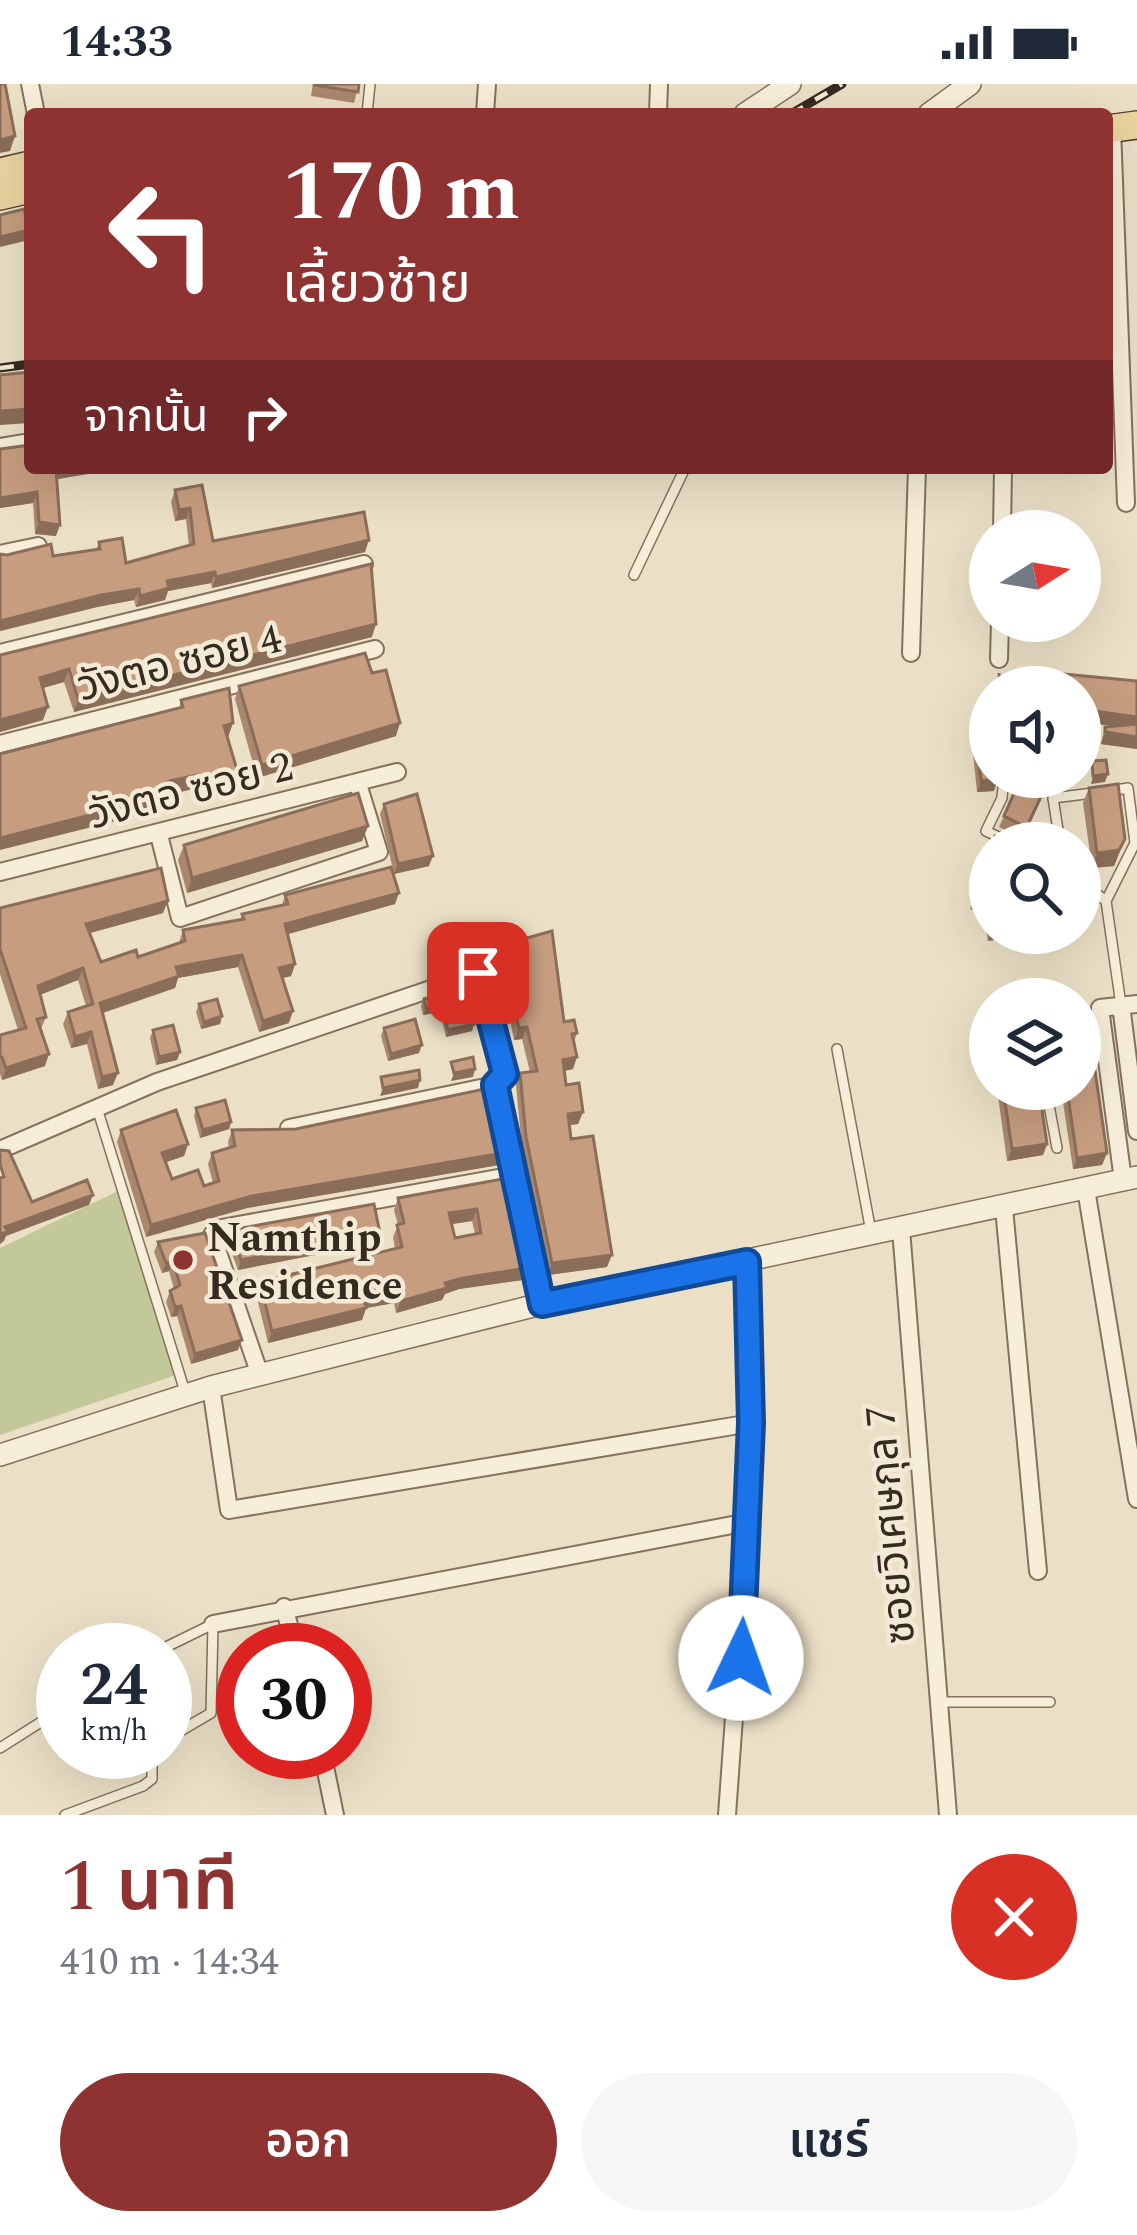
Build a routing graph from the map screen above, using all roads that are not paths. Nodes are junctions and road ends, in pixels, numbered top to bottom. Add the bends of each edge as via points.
1 (790, 84) edge
2 (970, 84) edge
3 (754, 108) edge
4 (936, 108) edge
5 (1119, 127) edge
6 (682, 474) edge
7 (917, 474) edge
8 (1004, 474) edge
9 (1126, 503) dead end
10 (1003, 510) edge
11 (38, 546) edge
12 (0, 554) edge
13 (364, 564) edge
14 (634, 575) dead end
15 (999, 642) edge
16 (375, 649) dead end
17 (0, 653) edge
18 (911, 653) dead end
19 (999, 659) dead end
20 (0, 744) edge
21 (397, 772) dead end
22 (358, 784) junction
23 (1057, 822) edge
24 (159, 836) junction
25 (0, 872) edge
26 (1101, 897) edge
27 (1106, 901) junction
28 (1129, 1005) edge
29 (837, 1049) dead end
30 (1101, 1049) edge
31 (495, 1085) junction
32 (97, 1108) junction
33 (1050, 1110) edge
34 (289, 1128) edge
35 (1137, 1131) edge
36 (1057, 1148) dead end
37 (0, 1150) edge
38 (515, 1174) junction
39 (1130, 1178) edge
40 (1086, 1189) junction
41 (1004, 1208) junction
42 (901, 1229) junction
43 (871, 1234) junction
44 (747, 1262) junction
45 (542, 1304) junction
46 (260, 1375) junction
47 (211, 1388) junction
48 (186, 1395) junction
49 (751, 1423) junction
50 (0, 1455) edge
51 (1137, 1499) edge
52 (748, 1522) junction
53 (1038, 1571) dead end
54 (284, 1606) junction
55 (289, 1623) edge
56 (213, 1624) junction
57 (192, 1634) edge
58 (939, 1702) junction
59 (1049, 1702) dead end
60 (192, 1724) edge
61 (36, 1725) edge
62 (0, 1748) edge
63 (151, 1779) edge
64 (328, 1779) edge
65 (65, 1815) edge
66 (335, 1815) edge
67 (727, 1815) edge
68 (948, 1815) edge

1 - 3 street
2 - 4 street
5 - 9 street
6 - 14 lane
7 - 18 street
8 - 10 street
11 - 12 street
13 - 17 street, วังตอ ซอย 4
15 - 19 street
16 - 20 street, วังตอ ซอย 4
21 - 22 street, วังตอ ซอย 2
22 - 24 street, วังตอ ซอย 2
22 - 24 street via 379,851 180,918
23 - 27 lane via 1053,798 1128,788 1135,843
24 - 25 street, วังตอ ซอย 2
26 - 27 lane
27 - 28 lane
28 - 35 street
29 - 43 lane
30 - 39 street
31 - 32 street via 505,1074 478,973
31 - 34 street
31 - 38 street
32 - 37 street
32 - 48 lane
33 - 36 lane
38 - 45 street
38 - 46 street via 216,1228
39 - 40 street
40 - 41 street
40 - 51 street
41 - 42 street
41 - 53 street
42 - 43 street
42 - 58 street, ซอยวิเศษกุล 7
43 - 44 street
44 - 45 street
44 - 49 street
45 - 46 street
46 - 47 street
47 - 48 street
47 - 49 street via 229,1510
48 - 50 street
49 - 52 street
52 - 54 street
52 - 67 street
54 - 55 street
54 - 56 street
56 - 57 lane
56 - 60 lane via 212,1713
58 - 59 lane
58 - 68 street, ซอยวิเศษกุล 7
61 - 62 lane
63 - 65 lane
64 - 66 street

